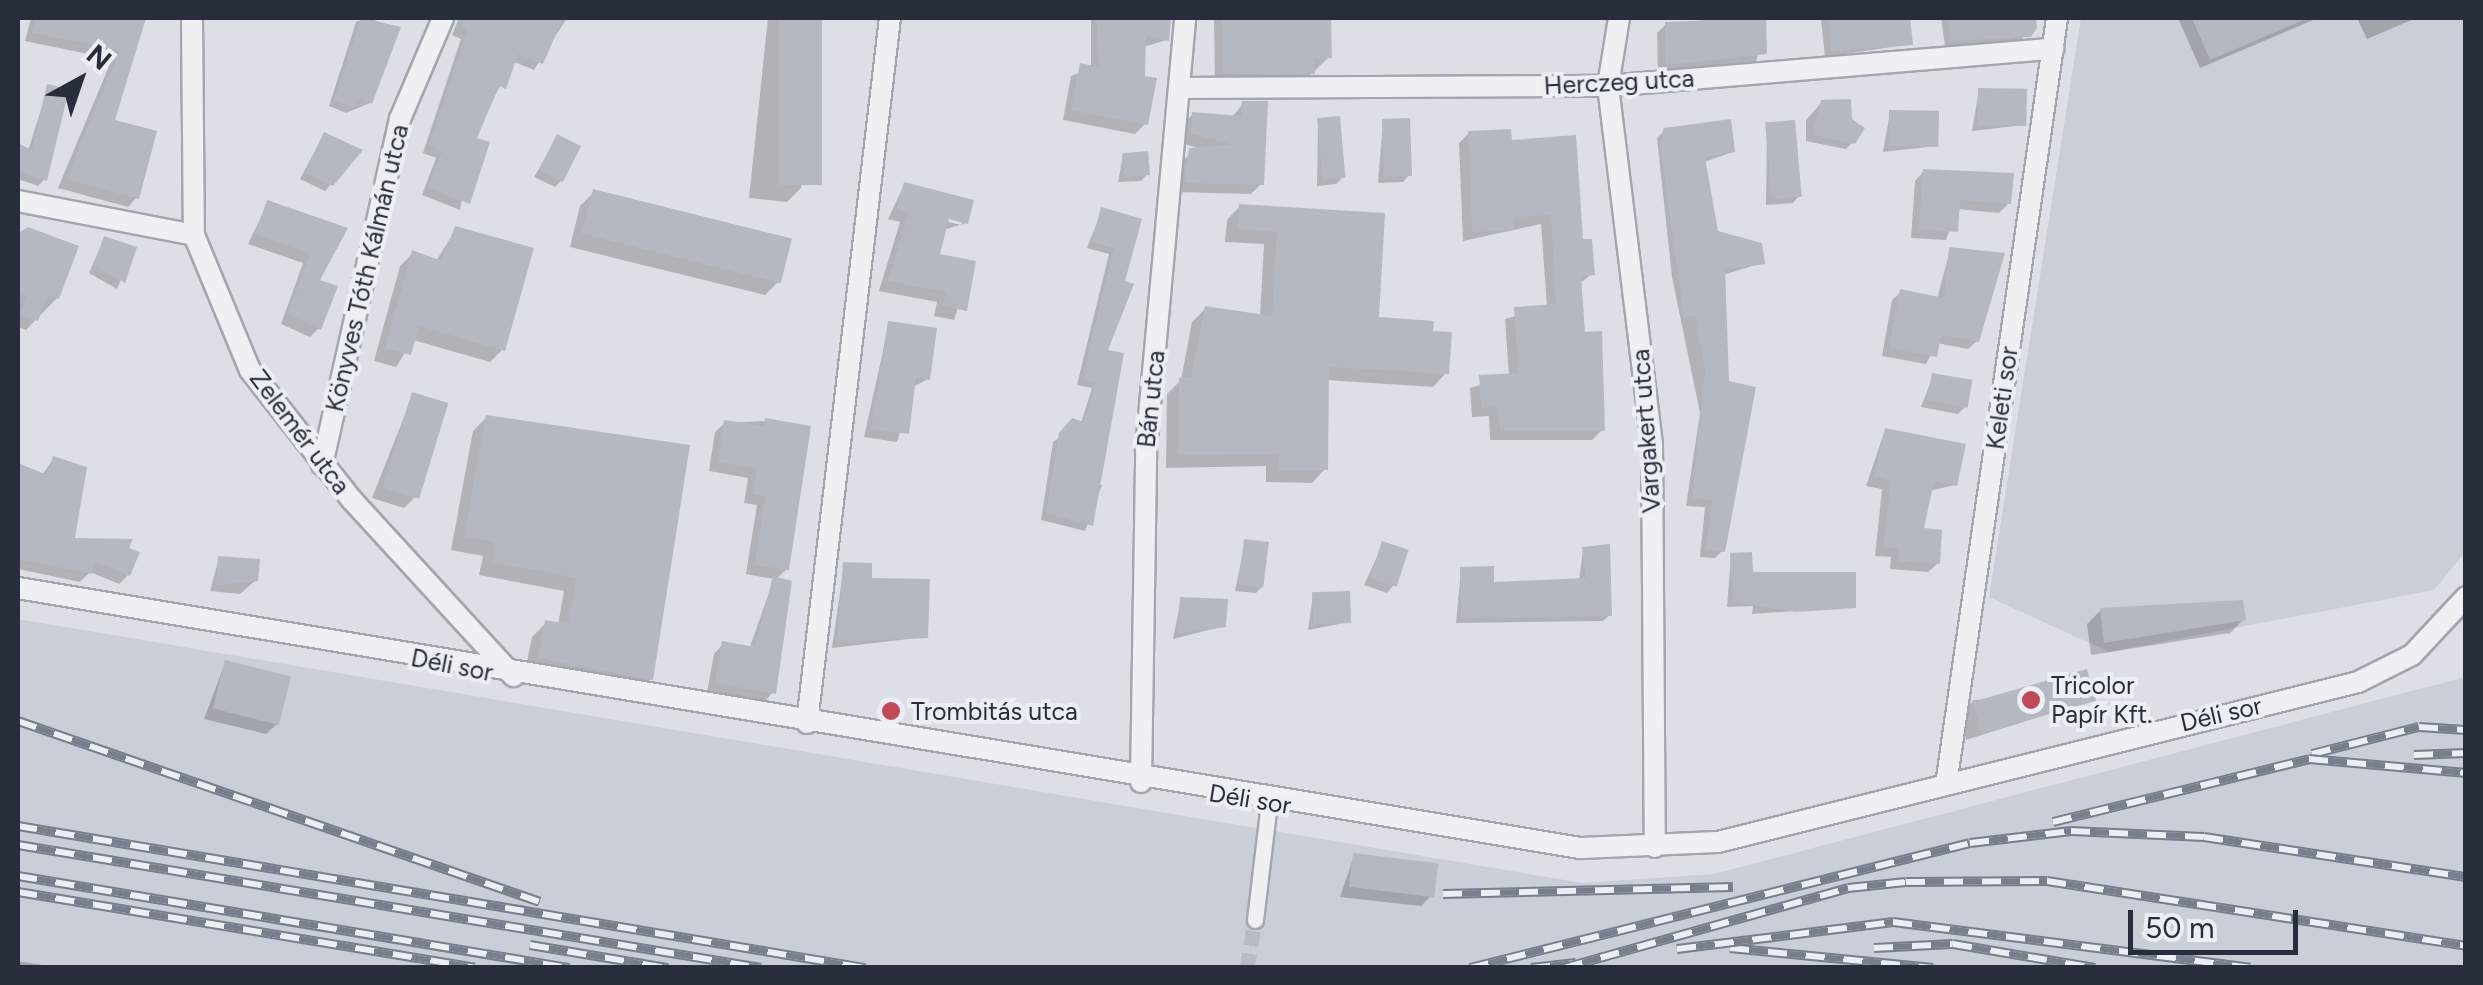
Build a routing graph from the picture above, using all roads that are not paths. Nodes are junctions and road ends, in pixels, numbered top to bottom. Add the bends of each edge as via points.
1 (192, 18) edge
2 (443, 18) edge
3 (890, 18) edge
4 (1185, 18) edge
5 (1620, 18) edge
6 (2057, 18) edge
7 (2052, 49) junction
8 (1608, 86) junction
9 (1184, 88) junction
10 (18, 201) edge
11 (194, 235) junction
12 (322, 465) junction
13 (18, 588) edge
14 (2461, 610) edge
15 (513, 676) junction
16 (807, 722) junction
17 (1947, 778) junction
18 (1142, 782) junction
19 (1269, 802) junction
20 (1656, 847) junction
21 (1255, 920) tunnel mouth

1 - 11 street, Zelemér utca
2 - 12 street, Könyves Tóth Kálmán utca via 400,119
3 - 16 street
4 - 9 street, Bán utca
5 - 8 street, Vargakert utca
6 - 7 street, Keleti sor
7 - 8 street, Herczeg utca
7 - 17 street, Keleti sor
8 - 9 street, Herczeg utca
8 - 20 street, Vargakert utca via 1652,444
9 - 18 street, Bán utca via 1146,449
10 - 11 street
11 - 12 street, Zelemér utca via 250,370
12 - 15 street, Zelemér utca
13 - 15 street, Déli sor
14 - 17 street, Déli sor via 2412,655 2358,682
15 - 16 street, Déli sor
16 - 18 street, Déli sor
17 - 20 street, Déli sor via 1718,842
18 - 19 street, Déli sor
19 - 20 street, Déli sor via 1580,848
19 - 21 street

